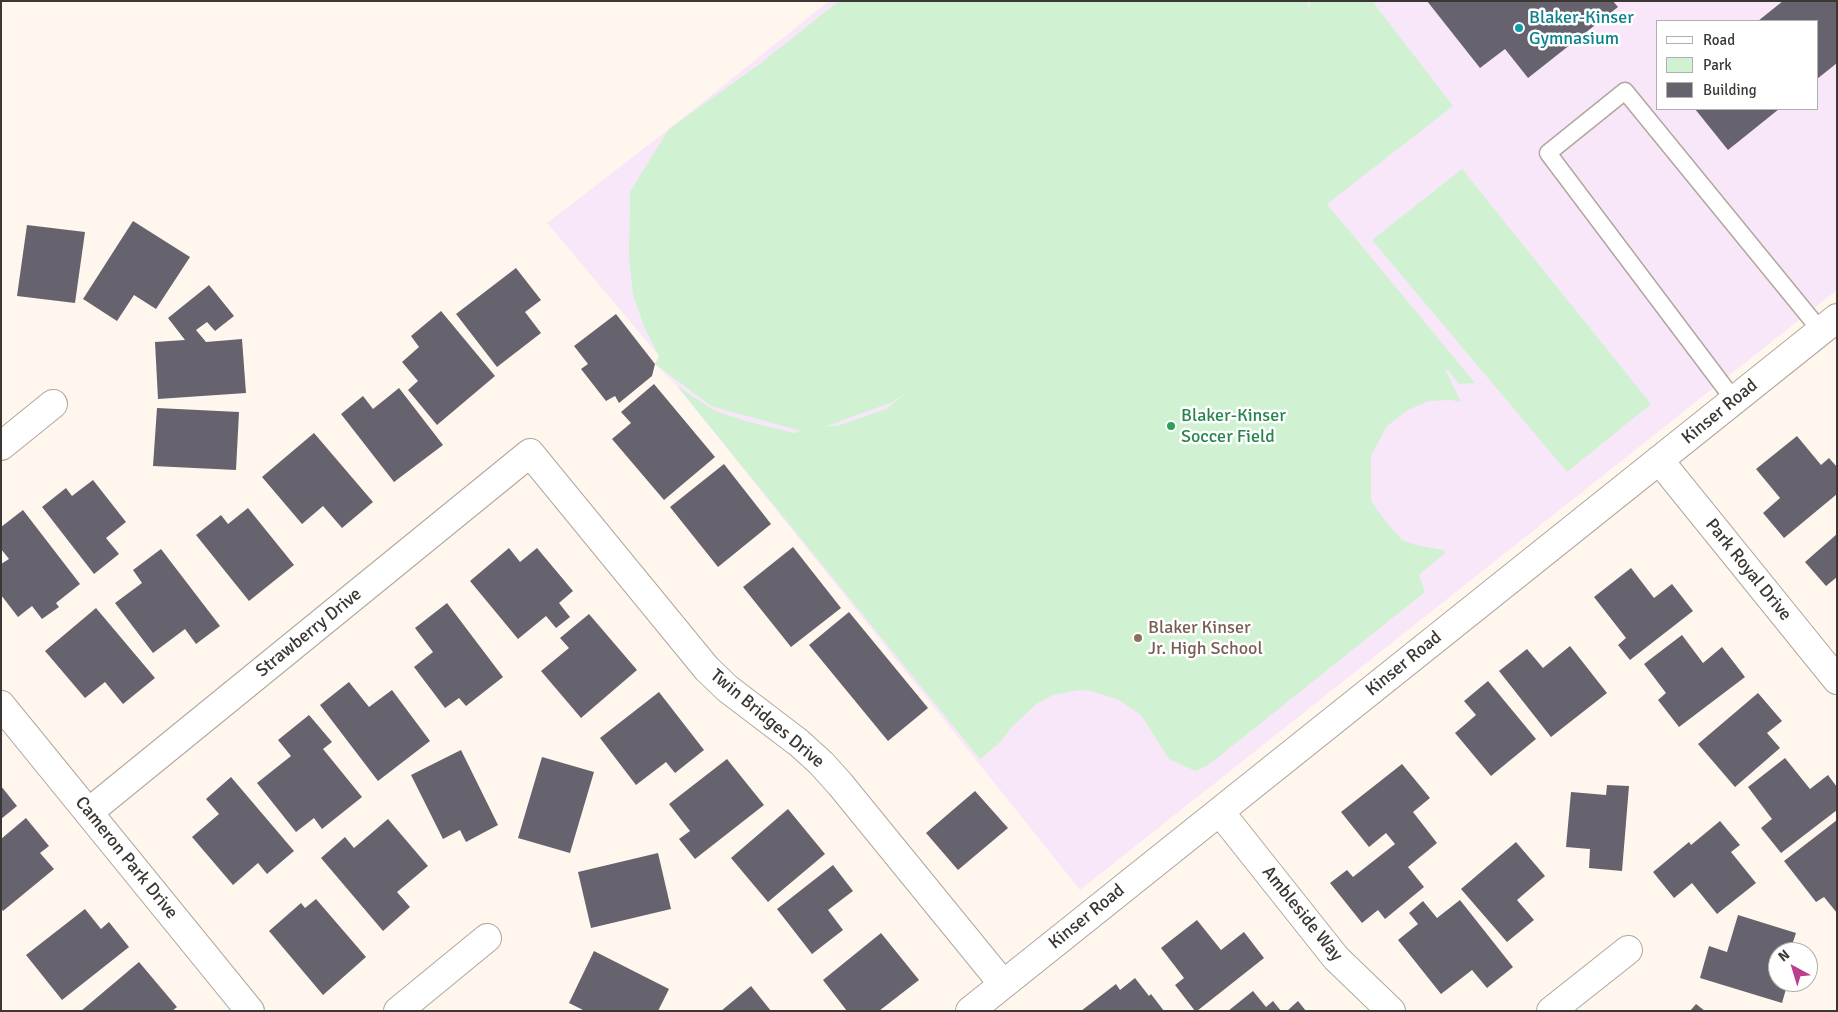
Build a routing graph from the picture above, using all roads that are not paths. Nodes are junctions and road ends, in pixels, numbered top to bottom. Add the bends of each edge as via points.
1 (1829, 325) edge
2 (1734, 400) junction
3 (53, 404) dead end
4 (1, 446) edge
5 (530, 453) joint
6 (1659, 460) junction
7 (1837, 680) edge
8 (1, 705) edge
9 (89, 812) junction
10 (1220, 812) junction
11 (487, 938) dead end
12 (1628, 950) dead end
13 (1003, 984) junction
14 (975, 1009) edge
15 (250, 1011) edge
16 (398, 1011) edge
17 (1391, 1011) edge
18 (1551, 1011) edge

1 - 2 street, Kinser Road
1 - 2 lane via 1625,92 1548,153
2 - 6 street, Kinser Road
3 - 4 street
5 - 9 street, Strawberry Drive
5 - 13 street, Twin Bridges Drive via 707,669 728,689 800,743 840,784
6 - 7 street, Park Royal Drive
6 - 10 street, Kinser Road
8 - 9 street, Cameron Park Drive
9 - 15 street, Cameron Park Drive
10 - 13 street, Kinser Road
10 - 17 street, Ambleside Way via 1336,958
11 - 16 street
12 - 18 street
13 - 14 street, Kinser Road

